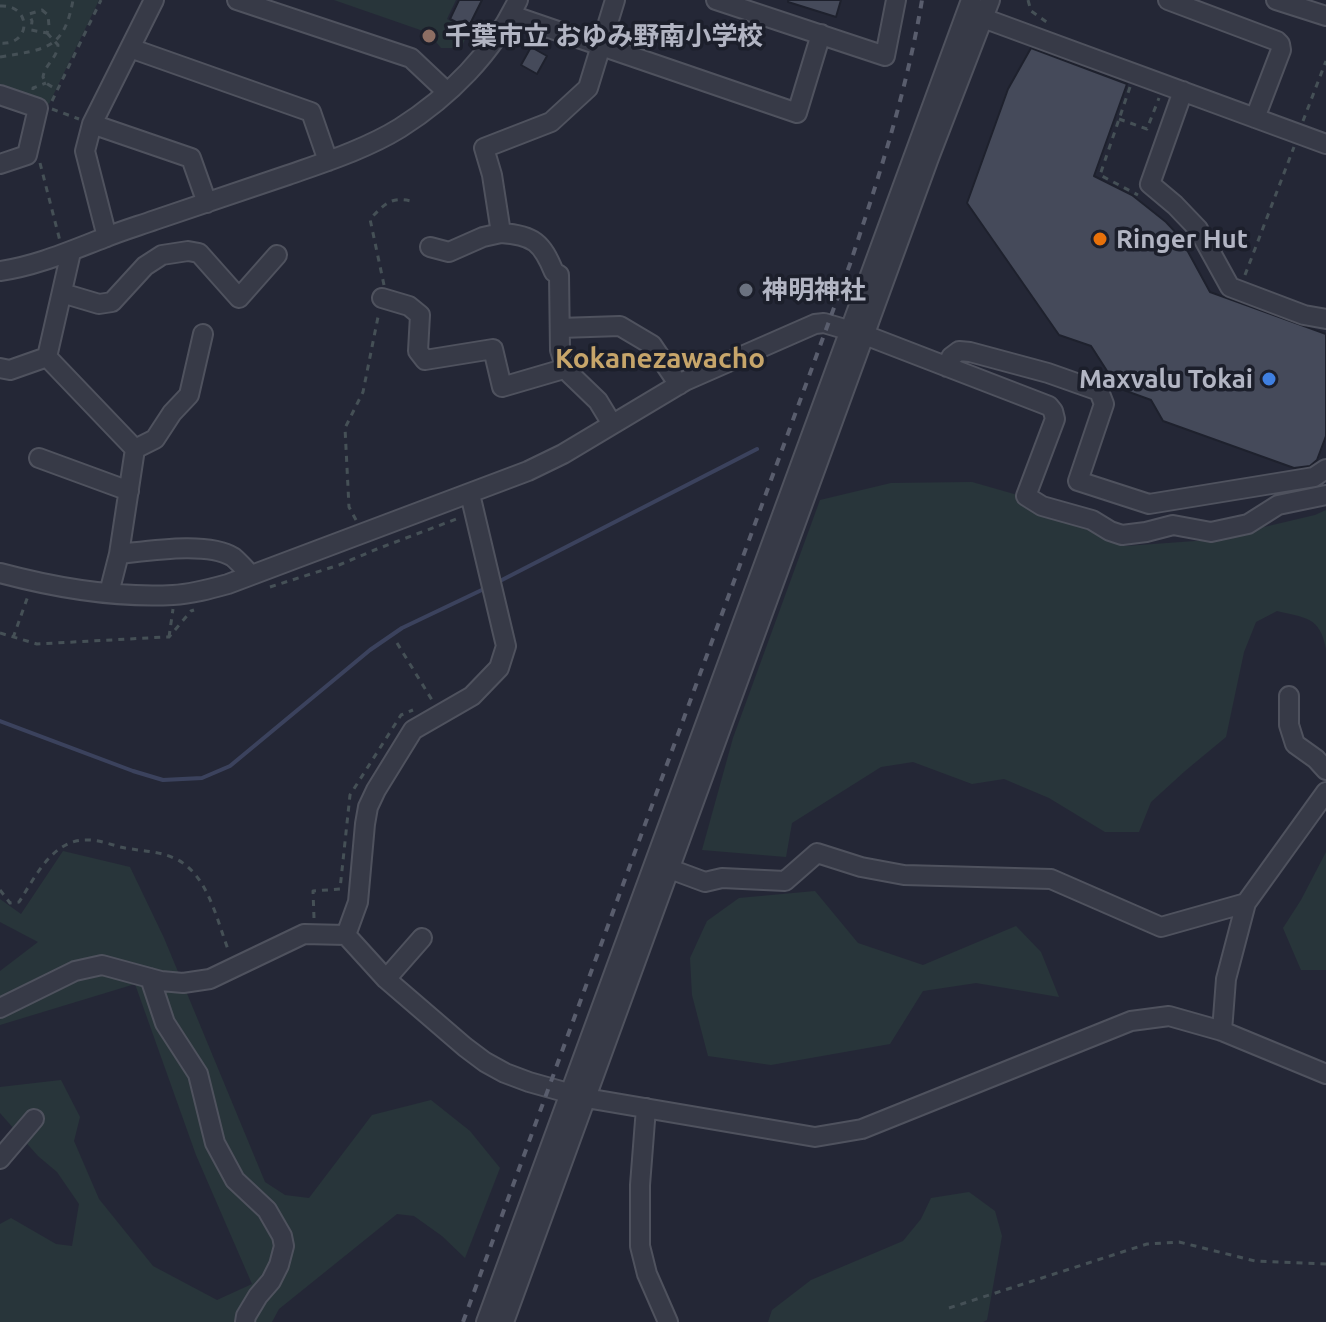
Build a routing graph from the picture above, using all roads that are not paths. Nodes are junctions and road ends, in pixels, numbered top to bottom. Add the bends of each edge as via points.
1 (154, 0) edge
2 (237, 0) edge
3 (615, 0) edge
4 (716, 0) edge
5 (896, 0) edge
6 (971, 0) edge
7 (1168, 0) edge
8 (1276, 0) edge
9 (514, 7) edge
10 (987, 9) edge
11 (1326, 16) edge
12 (821, 34) junction
13 (600, 45) junction
14 (130, 48) junction
15 (1183, 91) junction
16 (447, 92) junction
17 (0, 95) edge
18 (1255, 118) junction
19 (92, 124) junction
20 (1326, 144) edge
21 (328, 161) junction
22 (0, 164) edge
23 (207, 203) junction
24 (501, 233) junction
25 (107, 237) junction
26 (430, 247) dead end
27 (66, 248) junction
28 (277, 255) dead end
29 (0, 271) edge
30 (62, 293) junction
31 (382, 298) road end
32 (1326, 319) edge
33 (560, 328) junction
34 (857, 332) junction
35 (203, 334) dead end
36 (47, 357) junction
37 (947, 367) junction
38 (0, 368) edge
39 (567, 368) junction
40 (679, 385) junction
41 (612, 424) junction
42 (135, 449) junction
43 (39, 458) dead end
44 (1326, 469) edge
45 (129, 491) junction
46 (470, 494) junction
47 (1326, 495) edge
48 (119, 554) junction
49 (0, 573) edge
50 (251, 575) junction
51 (109, 593) junction
52 (1289, 696) dead end
53 (1326, 770) edge
54 (1326, 792) edge
55 (670, 869) junction
56 (1246, 903) junction
57 (346, 935) junction
58 (422, 938) dead end
59 (150, 978) junction
60 (386, 979) junction
61 (0, 1008) edge
62 (1222, 1031) junction
63 (1326, 1074) edge
64 (577, 1096) junction
65 (646, 1108) junction
66 (34, 1119) dead end
67 (0, 1159) edge
68 (245, 1322) edge
69 (486, 1322) edge
70 (504, 1322) edge
71 (668, 1322) edge

1 - 14 street
2 - 16 street via 411,58
3 - 13 street
4 - 12 street
5 - 12 street via 885,56
6 - 34 street
7 - 18 street via 1280,44
8 - 11 street
9 - 13 street
9 - 16 street via 488,49
10 - 15 street
10 - 34 street
12 - 13 street via 797,113
13 - 24 street via 588,88 551,122 484,148
14 - 19 street
14 - 21 street via 311,112
15 - 18 street
15 - 32 street via 1150,184 1198,229 1230,287
16 - 21 street via 399,129
17 - 22 street via 38,108 27,155
18 - 20 street
19 - 23 street via 191,158
19 - 25 street via 85,151
21 - 23 street
23 - 25 street
24 - 26 street via 449,252
24 - 33 street via 519,234 546,251 559,275
25 - 27 street
27 - 29 street via 19,269
27 - 30 street
28 - 30 street via 239,298 199,253 188,251 162,255 145,266 112,302 99,304
30 - 36 street
31 - 39 street via 420,315 418,351 425,360 493,349 502,387
33 - 39 street
33 - 40 street via 620,326 652,345
34 - 37 street
34 - 40 street via 815,324
34 - 55 street
34 - 64 street via 655,862
35 - 42 street via 189,395 155,439
36 - 38 street via 10,370
36 - 42 street
37 - 44 street via 959,351 970,352 1099,391 1104,404 1078,481 1149,504 1314,477
37 - 47 street via 1049,406 1055,419 1026,496 1110,531 1122,535 1173,525 1211,532 1248,524 1278,505
39 - 41 street
40 - 41 street
41 - 46 street via 563,454
42 - 45 street
43 - 45 street
45 - 48 street
46 - 50 street
46 - 57 street via 506,646 499,668 472,696 413,730 376,790 365,824 358,902
48 - 50 street via 211,551 232,557
48 - 51 street
49 - 51 street
50 - 51 street via 174,595
52 - 53 street via 1295,744
54 - 56 street
55 - 56 street via 705,882 785,881 817,853 904,875 1051,879 1161,927
55 - 64 street
56 - 62 street via 1226,979
57 - 59 street via 304,934 210,979 183,983
57 - 60 street
58 - 60 street
59 - 61 street via 102,965 75,971
59 - 68 street via 165,1023 198,1074 215,1143 235,1180 267,1210 282,1236 279,1265
60 - 64 street via 485,1062
62 - 63 street
62 - 65 street via 1169,1016 1131,1021 862,1129 815,1137
64 - 65 street
64 - 69 street
64 - 70 street
65 - 71 street via 640,1246
66 - 67 street

